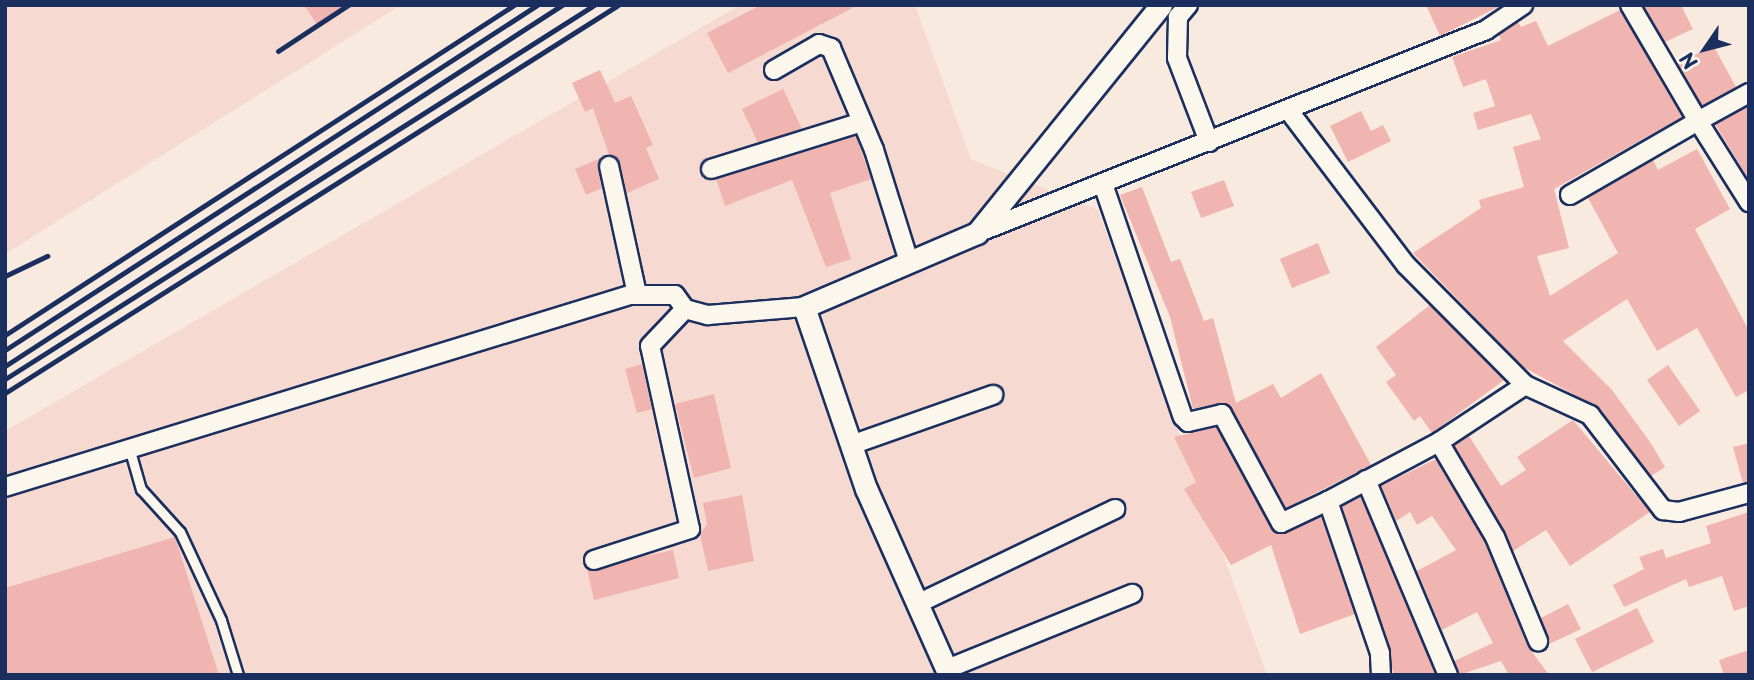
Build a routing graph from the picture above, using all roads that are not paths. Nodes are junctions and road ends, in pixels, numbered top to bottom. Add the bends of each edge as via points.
1 (1161, 5) edge
2 (1188, 5) edge
3 (1523, 5) edge
4 (1630, 5) edge
5 (774, 71) dead end
6 (1749, 93) edge
7 (1289, 111) junction
8 (862, 121) junction
9 (1698, 121) junction
10 (1209, 142) junction
11 (609, 166) dead end
12 (711, 169) dead end
13 (1103, 184) junction
14 (1570, 195) dead end
15 (1749, 202) edge
16 (977, 233) junction
17 (909, 262) junction
18 (637, 294) junction
19 (804, 307) junction
20 (685, 309) junction
21 (1525, 385) junction
22 (993, 395) dead end
23 (1439, 442) junction
24 (851, 445) junction
25 (130, 451) junction
26 (1366, 480) junction
27 (5, 487) edge
28 (1749, 493) edge
29 (1328, 501) junction
30 (1115, 509) dead end
31 (594, 560) dead end
32 (1132, 594) dead end
33 (917, 604) junction
34 (1538, 640) dead end
35 (948, 672) edge
36 (238, 675) edge
37 (1381, 675) edge
38 (1448, 675) edge

1 - 16 street
2 - 10 street via 1178,17 1177,58
3 - 7 street via 1486,30
4 - 9 street
5 - 8 street via 828,44
6 - 9 street
7 - 10 street
7 - 21 street via 1406,265
8 - 12 street
8 - 17 street
9 - 14 street
9 - 15 street
10 - 13 street
11 - 18 street
13 - 16 street
13 - 29 street via 1183,417 1188,422 1222,414 1281,523
16 - 17 street
17 - 19 street
18 - 20 street via 675,295
18 - 25 street via 473,339
19 - 20 street via 708,316
19 - 24 street
20 - 31 street via 650,346 690,529
21 - 23 street
21 - 28 street via 1590,415 1663,510 1679,512
22 - 24 street
23 - 26 street
23 - 34 street via 1495,537
24 - 33 street
25 - 27 street
25 - 36 lane via 141,489 180,532 221,620
26 - 29 street
26 - 38 street
29 - 37 street via 1380,653
30 - 33 street
32 - 35 street
33 - 35 street

